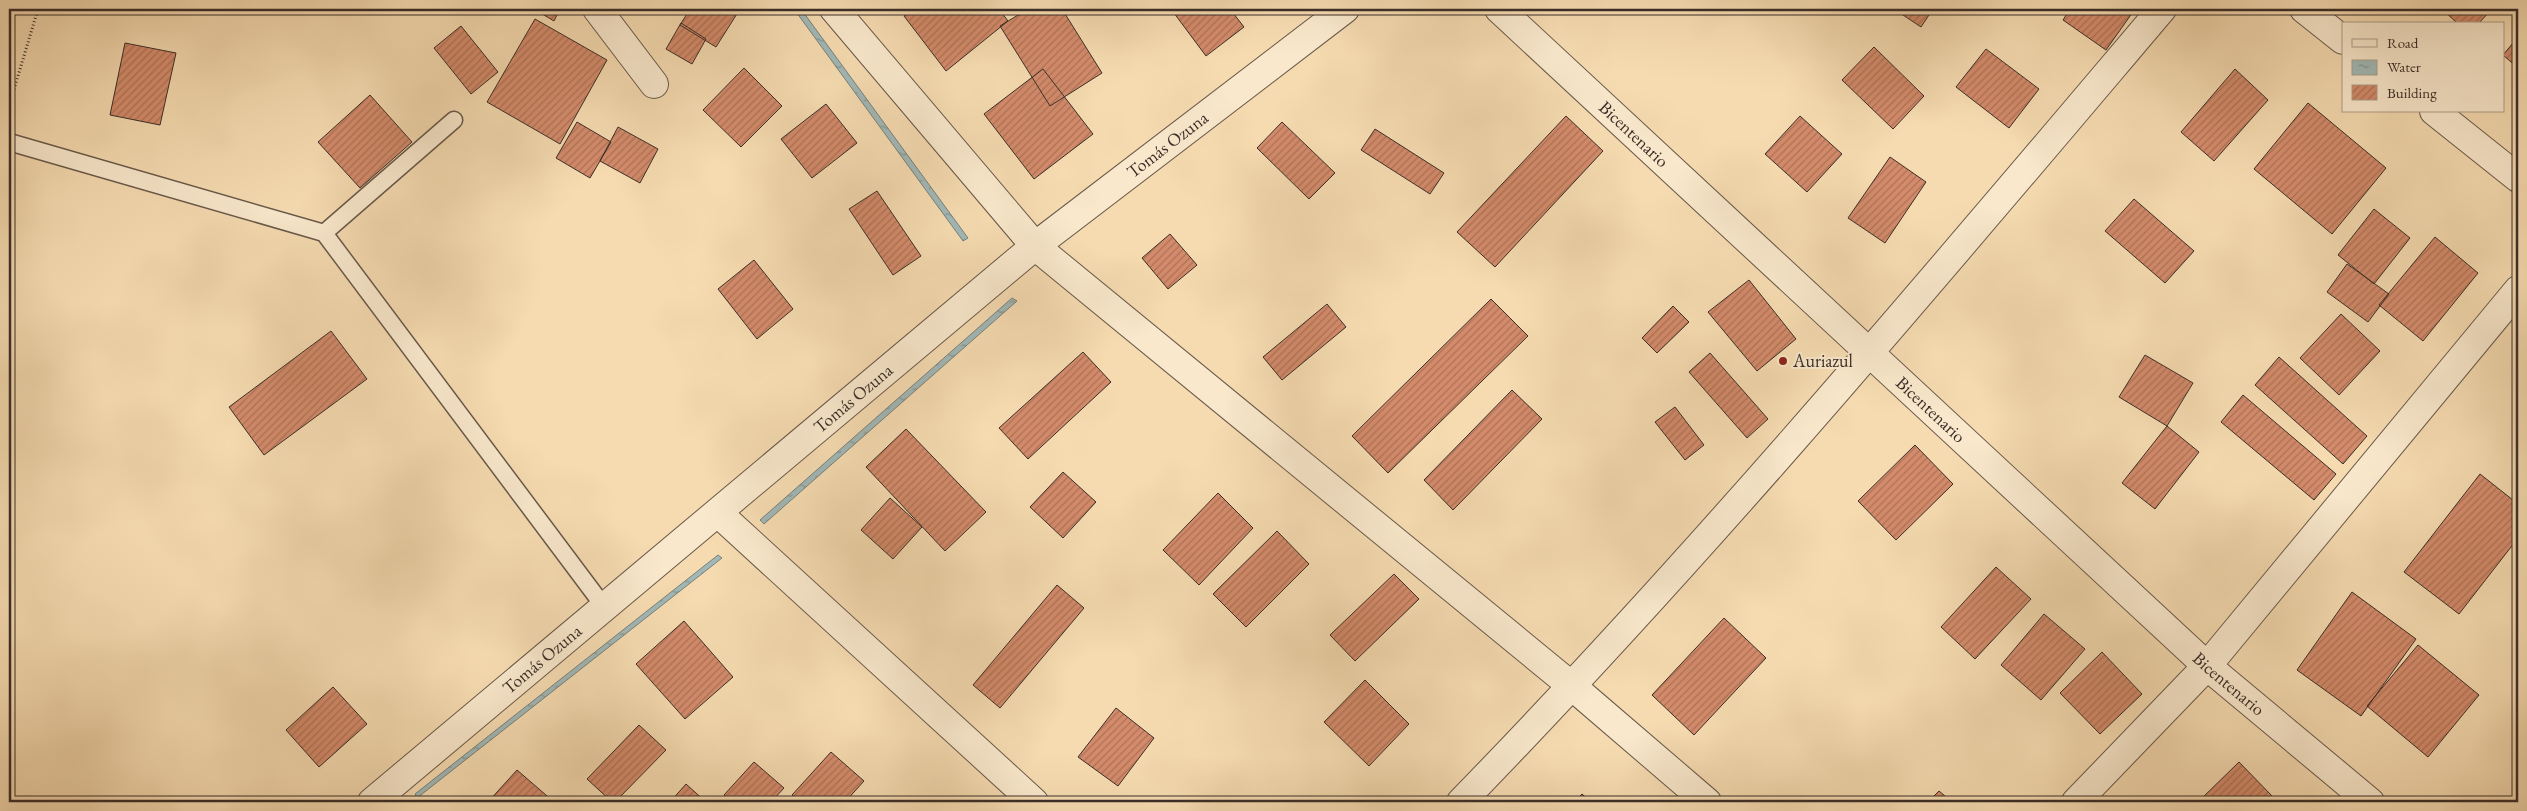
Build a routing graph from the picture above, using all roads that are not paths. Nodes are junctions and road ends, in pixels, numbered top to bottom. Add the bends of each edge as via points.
1 (597, 9) edge
2 (834, 9) edge
3 (1345, 9) edge
4 (1499, 9) edge
5 (2162, 9) edge
6 (2304, 9) edge
7 (2342, 39) edge
8 (654, 84) dead end
9 (2435, 112) edge
10 (454, 120) dead end
11 (9, 142) edge
12 (2518, 178) edge
13 (324, 233) junction
14 (1035, 246) junction
15 (2518, 290) edge
16 (1870, 353) junction
17 (718, 513) junction
18 (605, 608) junction
19 (2207, 666) junction
20 (1573, 687) junction
21 (372, 802) edge
22 (1034, 802) edge
23 (1461, 802) edge
24 (1707, 802) edge
25 (2076, 802) edge
26 (2370, 802) edge

1 - 8 street
2 - 14 street
3 - 14 street, Tomás Ozuna
4 - 16 street, Bicentenario
5 - 16 street
6 - 7 street
9 - 12 street
10 - 13 lane
11 - 13 lane
13 - 18 lane
14 - 17 street, Tomás Ozuna
14 - 20 street
15 - 19 street
16 - 19 street, Bicentenario
16 - 20 street
17 - 18 street, Tomás Ozuna
17 - 22 street
18 - 21 street, Tomás Ozuna
19 - 25 street
19 - 26 street, Bicentenario
20 - 23 street
20 - 24 street

